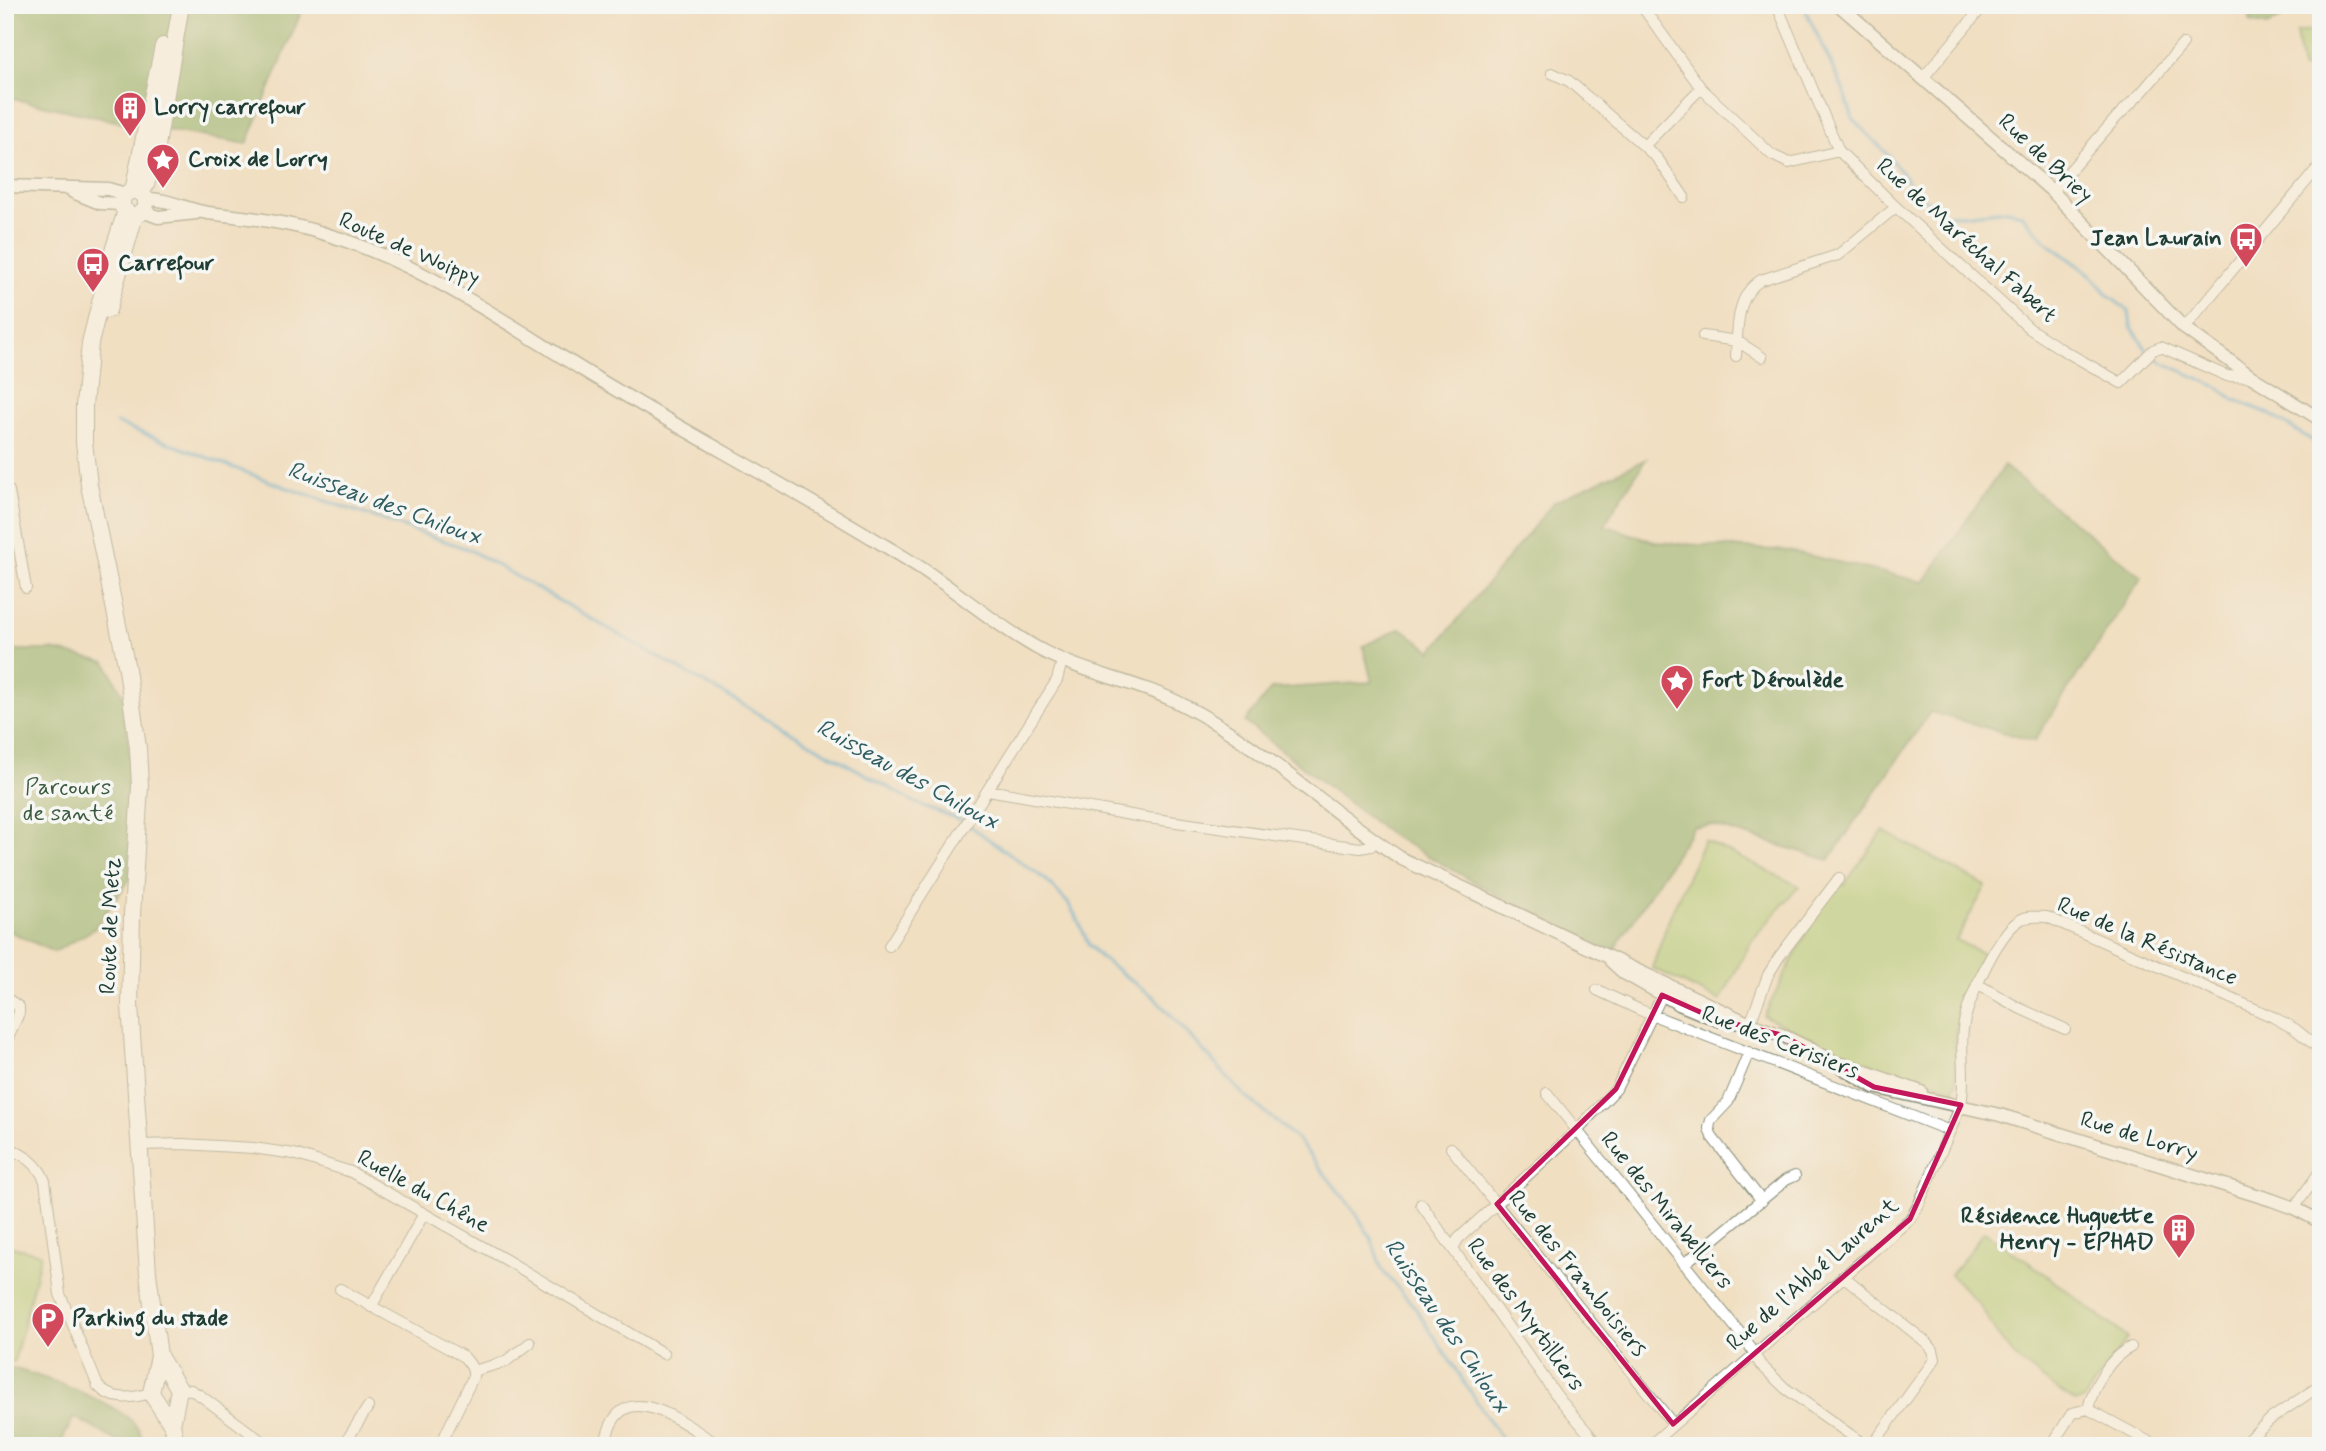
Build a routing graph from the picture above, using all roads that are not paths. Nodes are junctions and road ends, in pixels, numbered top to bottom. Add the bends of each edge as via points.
1 (172, 5) edge
2 (181, 5) edge
3 (1641, 5) edge
4 (1839, 5) edge
5 (1984, 5) edge
6 (1779, 7) edge
7 (2183, 44) dead end
8 (1552, 73) dead end
9 (1923, 78) junction
10 (1700, 88) junction
11 (1644, 146) junction
12 (1839, 150) junction
13 (2321, 164) edge
14 (5, 186) edge
15 (66, 189) junction
16 (2052, 191) junction
17 (1684, 197) dead end
18 (134, 202) junction
19 (1896, 207) junction
20 (2184, 328) junction
21 (1703, 336) dead end
22 (1737, 341) junction
23 (1736, 356) dead end
24 (1762, 357) dead end
25 (2252, 377) junction
26 (2321, 420) edge
27 (7, 491) edge
28 (26, 588) dead end
29 (1062, 661) junction
30 (988, 790) junction
31 (1375, 842) junction
32 (1839, 878) dead end
33 (890, 946) dead end
34 (1977, 984) junction
35 (1597, 990) dead end
36 (1664, 990) junction
37 (5, 997) edge
38 (1651, 1014) junction
39 (1751, 1024) junction
40 (2066, 1029) dead end
41 (5, 1044) edge
42 (2321, 1050) edge
43 (1749, 1052) junction
44 (1547, 1093) dead end
45 (1961, 1105) junction
46 (1950, 1130) junction
47 (1576, 1131) junction
48 (138, 1145) junction
49 (5, 1146) edge
50 (1451, 1148) dead end
51 (2321, 1170) edge
52 (1795, 1176) dead end
53 (1762, 1201) junction
54 (1422, 1204) dead end
55 (1497, 1204) junction
56 (2294, 1208) junction
57 (421, 1219) dead end
58 (2321, 1222) edge
59 (1454, 1247) junction
60 (1684, 1264) junction
61 (1843, 1276) junction
62 (340, 1289) dead end
63 (371, 1307) junction
64 (530, 1343) dead end
65 (2131, 1347) dead end
66 (1754, 1353) junction
67 (664, 1354) dead end
68 (159, 1356) junction
69 (473, 1371) junction
70 (2321, 1385) edge
71 (176, 1389) junction
72 (154, 1393) junction
73 (368, 1407) dead end
74 (2088, 1409) junction
75 (1673, 1424) junction
76 (172, 1425) junction
77 (177, 1446) edge
78 (268, 1446) edge
79 (343, 1446) edge
80 (440, 1446) edge
81 (605, 1446) edge
82 (720, 1446) edge
83 (1599, 1446) edge
84 (1649, 1446) edge
85 (1866, 1446) edge
86 (1872, 1446) edge
87 (2051, 1446) edge
88 (2157, 1446) edge
89 (2241, 1446) edge

1 - 18 main road, Route de Metz
2 - 18 main road, Route de Metz via 157,146 146,185
3 - 10 street
4 - 9 street, Rue de Briey
5 - 9 street
6 - 12 street
7 - 16 street
8 - 11 street via 1569,81
9 - 16 street, Rue de Briey
10 - 11 street
10 - 12 street via 1778,159 1797,162
11 - 17 street
12 - 19 street, Rue de Maréchal Fabert
13 - 20 street
14 - 15 street
15 - 18 street via 108,190
15 - 18 street via 100,203
16 - 20 street, Rue de Briey
18 - 29 street, Route de Woippy via 158,217 203,212 317,231 430,277 879,542 1037,649
18 - 48 main road, Route de Metz via 88,376 84,442 138,748 130,1005
19 - 22 street via 1838,255 1752,286 1741,307
19 - 25 street, Rue de Maréchal Fabert via 2016,317 2121,383 2158,347 2233,378
20 - 25 street, Rue de Briey
21 - 22 street
22 - 23 street
22 - 24 street
25 - 26 street, Rue de Briey
27 - 28 street
29 - 30 street via 1057,680
29 - 31 street, Rue de Lorry via 1184,705 1290,775
30 - 31 street via 1360,848
30 - 33 street
31 - 36 street, Rue de Lorry via 1402,859 1645,972
32 - 39 street via 1768,975
34 - 40 street
34 - 42 street, Rue de la Résistance via 2020,920 2047,917 2273,1017
34 - 45 street, Rue de la Résistance via 1963,1030
35 - 38 street, Rue des Cerisiers
36 - 38 street
36 - 39 street, Rue de Lorry
37 - 41 street via 19,1007 19,1013
38 - 43 street, Rue des Cerisiers
38 - 47 street via 1616,1089
39 - 45 street, Rue de Lorry
43 - 46 street, Rue des Cerisiers
43 - 53 street via 1728,1102 1709,1128
44 - 47 street, Rue des Mirabelliers
45 - 46 street, Rue de l'Abbé Laurent
45 - 56 street, Rue de Lorry
46 - 61 street, Rue de l'Abbé Laurent via 1914,1213
47 - 55 street
47 - 60 street, Rue des Mirabelliers
48 - 67 street, Ruelle du Chêne via 253,1148 293,1154 351,1172
48 - 68 main road, Route de Metz
49 - 72 street via 28,1158 41,1172 60,1294 98,1386 114,1397
50 - 55 street, Rue des Framboisiers
51 - 56 street
52 - 53 street
53 - 60 street
54 - 59 street, Rue des Myrtilliers
55 - 59 street
55 - 75 street, Rue des Framboisiers
56 - 58 street, Rue de Lorry
57 - 63 street
59 - 83 street, Rue des Myrtilliers via 1557,1396
60 - 66 street, Rue des Mirabelliers
61 - 66 street, Rue de l'Abbé Laurent
61 - 86 street via 1927,1343 1935,1359
62 - 63 street
63 - 69 street via 464,1357
64 - 69 street via 505,1362
65 - 74 street via 2120,1352 2099,1382
66 - 75 street, Rue de l'Abbé Laurent
66 - 85 street, Rue des Mirabelliers via 1785,1388
68 - 71 main road, Route de Metz
68 - 72 main road, Route de Metz
69 - 80 street
70 - 89 street
71 - 72 main road via 166,1404
71 - 72 main road via 163,1377
71 - 76 main road
71 - 78 street via 201,1396
72 - 76 main road
73 - 79 street
74 - 87 street via 2072,1413
74 - 88 street
75 - 84 street, Rue de l'Abbé Laurent
76 - 77 main road
81 - 82 street via 617,1414 646,1405

